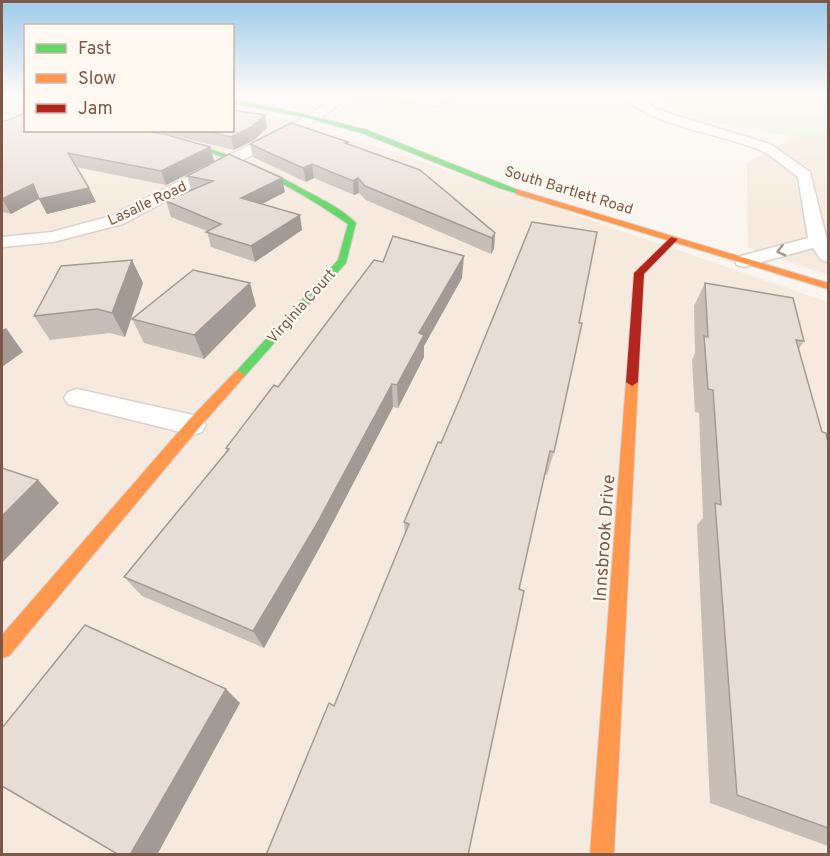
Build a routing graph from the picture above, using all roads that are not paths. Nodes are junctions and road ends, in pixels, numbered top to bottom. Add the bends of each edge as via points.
1 (120, 134) edge
2 (283, 134) edge
3 (369, 134) edge
4 (722, 134) edge
5 (236, 159) junction
6 (674, 239) junction
7 (817, 241) junction
8 (2, 242) edge
9 (828, 256) edge
10 (744, 261) junction
11 (828, 286) edge
12 (77, 398) dead end
13 (193, 425) junction
14 (2, 649) edge
15 (602, 855) edge

1 - 5 street via 181,143
2 - 5 street, Lasalle Road
3 - 6 street, South Bartlett Road via 490,183
4 - 7 street via 765,147 805,175
5 - 8 street, Lasalle Road via 117,220 53,237
5 - 13 street, Virginia Court via 323,201 352,223 343,261
6 - 10 street, South Bartlett Road
6 - 15 street, Innsbrook Drive via 639,273
7 - 9 street
7 -> 10 street
10 - 11 street, South Bartlett Road
12 - 13 street
13 - 14 street, Virginia Court

